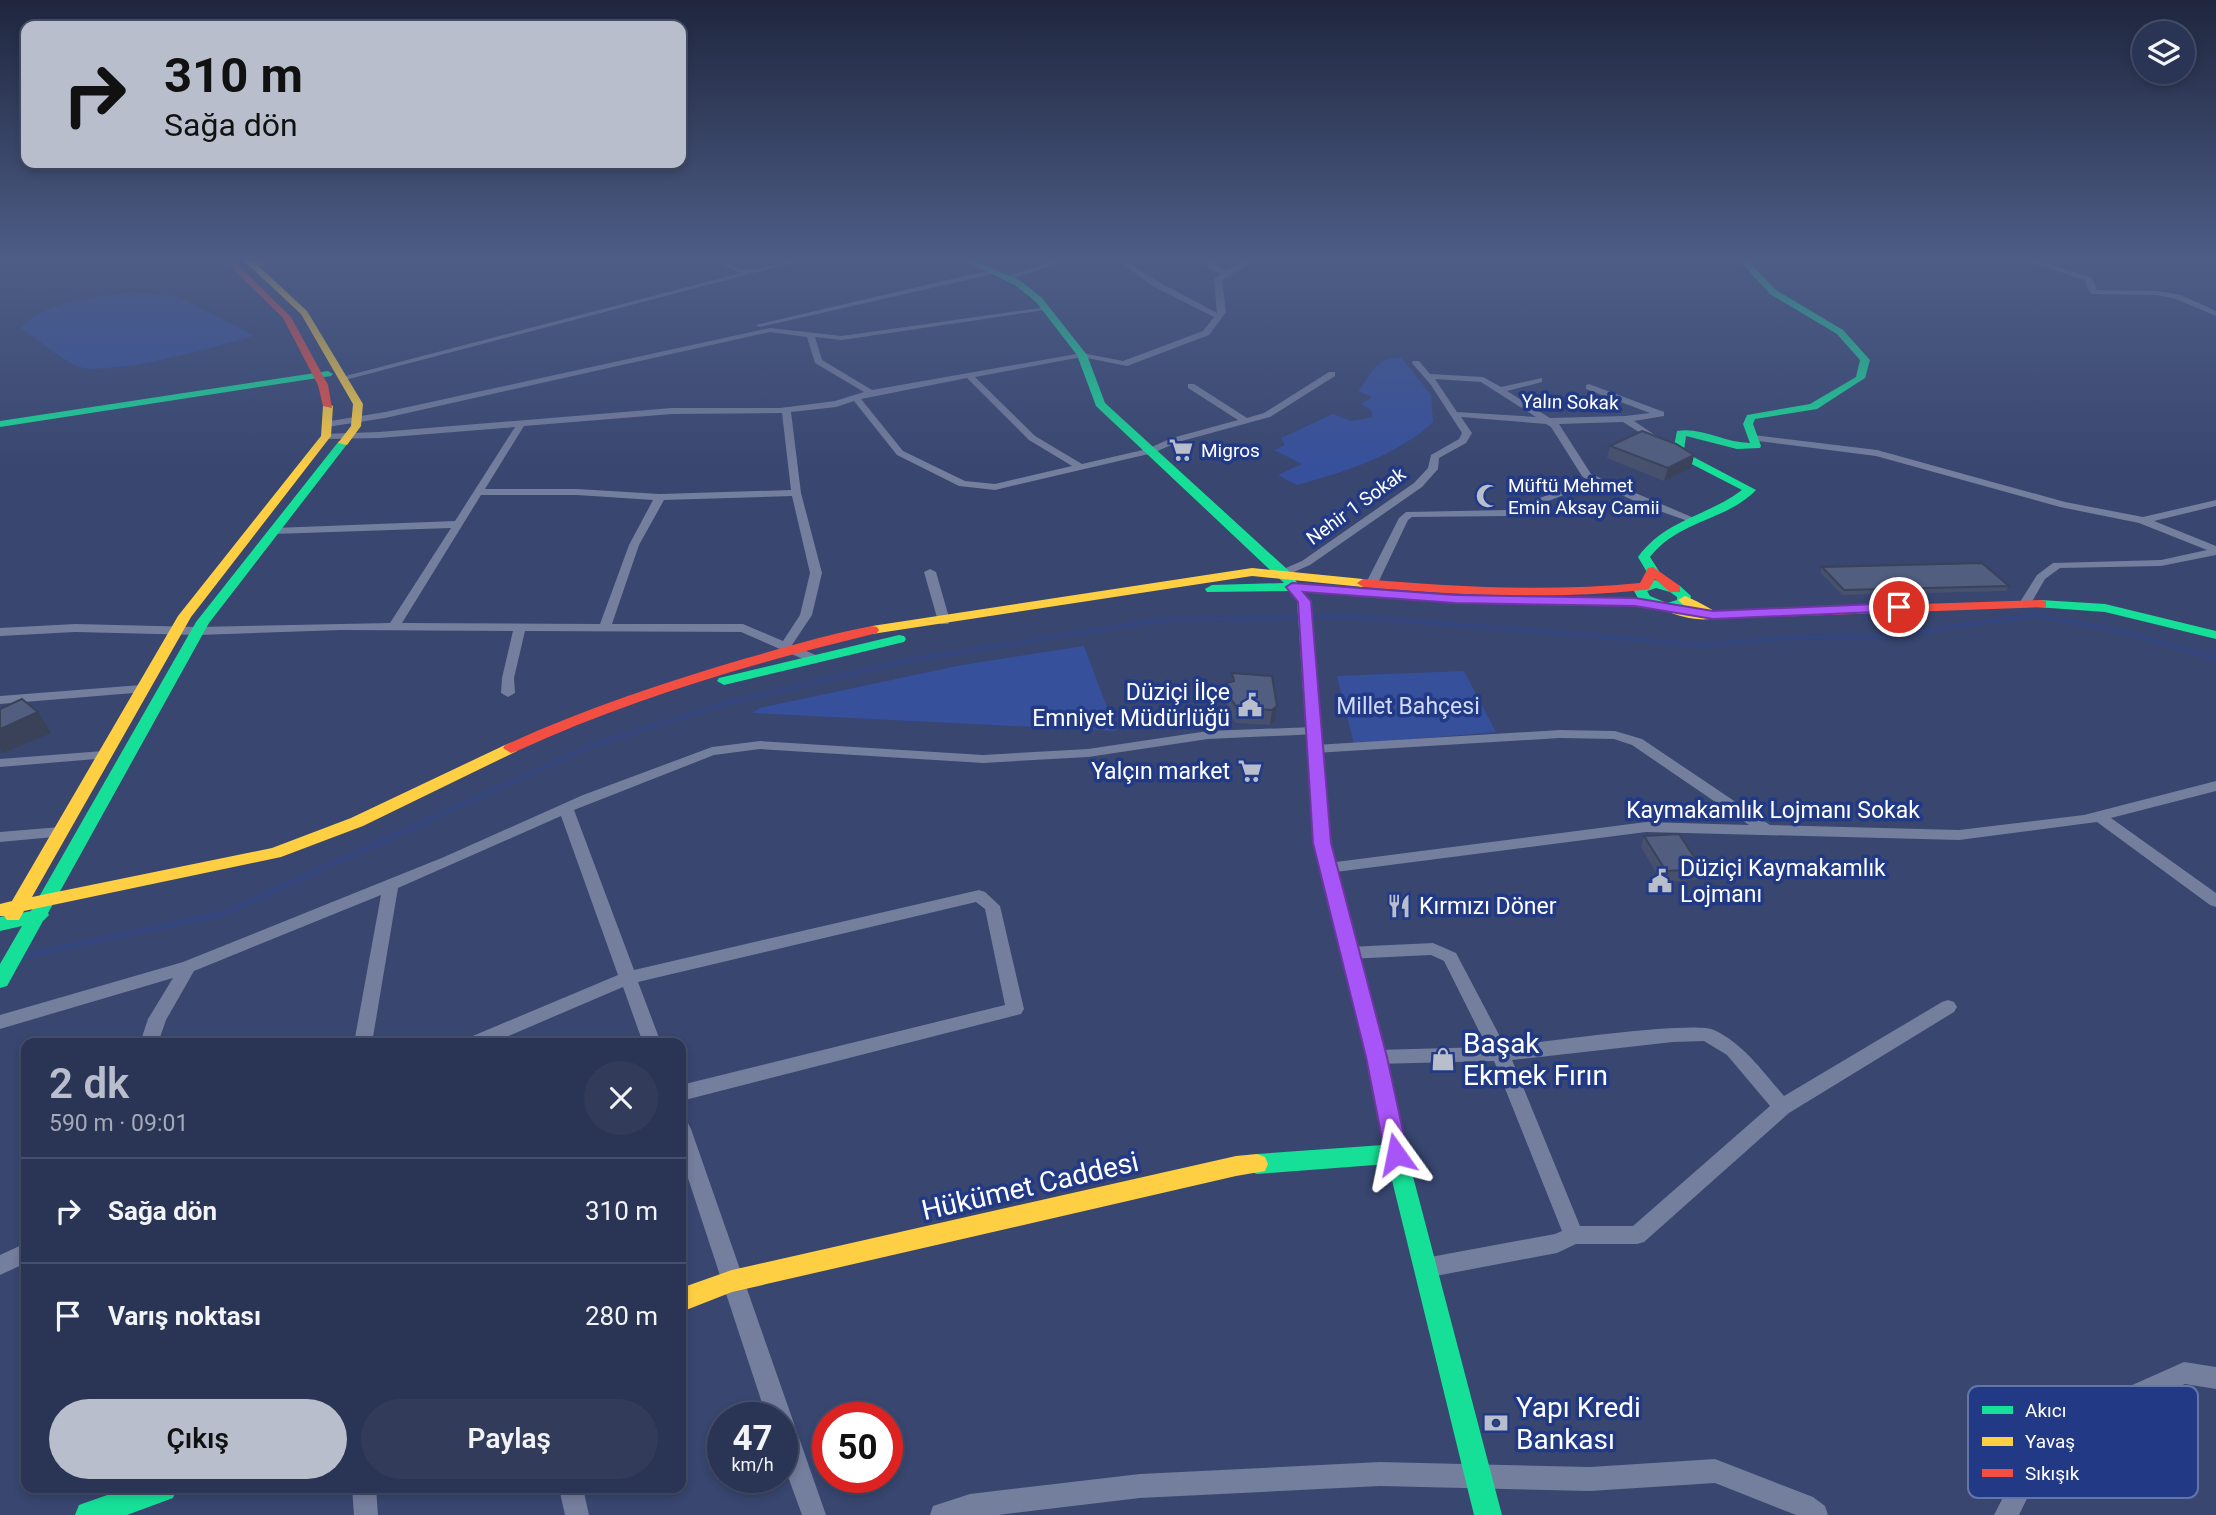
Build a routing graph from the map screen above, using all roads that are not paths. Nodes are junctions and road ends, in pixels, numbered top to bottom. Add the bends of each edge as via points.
1 (294, 330) edge
2 (314, 330) edge
3 (521, 330) edge
4 (748, 330) edge
5 (901, 330) edge
6 (1063, 330) edge
7 (1208, 330) edge
8 (1838, 330) edge
9 (811, 337) junction
10 (708, 342) junction
11 (1082, 355) junction
12 (1416, 363) dead end
13 (967, 374) junction
14 (1332, 374) dead end
15 (318, 375) junction
16 (340, 375) junction
17 (1428, 376) junction
18 (1539, 380) dead end
19 (1191, 386) dead end
20 (1589, 387) dead end
21 (1500, 390) junction
22 (871, 393) junction
23 (855, 397) junction
24 (786, 410) junction
25 (1454, 414) junction
26 (1625, 419) junction
27 (1245, 421) junction
28 (1549, 421) junction
29 (0, 424) edge
30 (521, 425) junction
31 (353, 427) junction
32 (327, 430) junction
33 (1754, 438) junction
34 (1150, 451) junction
35 (1678, 451) junction
36 (1080, 467) junction
37 (1595, 480) junction
38 (478, 492) junction
39 (796, 493) junction
40 (660, 497) junction
41 (2216, 503) edge
42 (1689, 518) junction
43 (2143, 520) junction
44 (458, 524) junction
45 (274, 531) junction
46 (2216, 551) edge
47 (1653, 571) junction
48 (930, 572) dead end
49 (1283, 573) junction
50 (1372, 583) junction
51 (1644, 586) junction
52 (1292, 587) junction
53 (1680, 594) junction
54 (2026, 602) junction
55 (1662, 606) junction
56 (1713, 615) junction
57 (944, 621) junction
58 (394, 626) junction
59 (520, 627) junction
60 (604, 628) junction
61 (176, 630) junction
62 (198, 631) junction
63 (0, 632) edge
64 (2216, 635) edge
65 (787, 648) junction
66 (814, 659) junction
67 (141, 689) junction
68 (508, 693) dead end
69 (0, 700) edge
70 (1314, 731) junction
71 (1315, 749) junction
72 (103, 755) junction
73 (0, 763) edge
74 (2216, 786) edge
75 (566, 808) junction
76 (2099, 816) junction
77 (1764, 828) junction
78 (60, 832) junction
79 (0, 837) edge
80 (1328, 868) junction
81 (391, 885) junction
82 (2216, 901) edge
83 (17, 907) junction
84 (41, 909) junction
85 (2, 923) edge
86 (1348, 953) junction
87 (187, 967) junction
88 (630, 977) junction
89 (0, 981) edge
90 (1948, 1007) dead end
91 (0, 1022) edge
92 (150, 1038) edge
93 (364, 1038) edge
94 (486, 1038) edge
95 (650, 1038) edge
96 (1500, 1054) junction
97 (1376, 1057) junction
98 (686, 1092) edge
99 (1782, 1107) junction
100 (686, 1144) edge
101 (1396, 1154) junction
102 (1574, 1235) junction
103 (21, 1255) edge
104 (0, 1265) edge
105 (1425, 1268) junction
106 (732, 1282) junction
107 (686, 1298) edge
108 (2216, 1378) edge
109 (2155, 1386) edge
110 (773, 1402) edge
111 (798, 1470) edge
112 (1478, 1474) junction
113 (149, 1493) edge
114 (364, 1493) edge
115 (572, 1493) edge
116 (2015, 1498) edge
117 (89, 1515) edge
118 (366, 1515) edge
119 (577, 1515) edge
120 (814, 1515) edge
121 (942, 1515) edge
122 (1488, 1515) edge
123 (1816, 1515) edge
124 (2006, 1515) edge

1 - 15 street
2 - 16 street
3 - 16 street
4 - 10 street
5 - 9 street via 842,338
6 - 11 street
7 - 11 street via 1124,364
8 - 33 street via 1858,346 1865,360 1860,378 1825,402 1751,417 1748,424
9 - 10 street via 770,330
9 - 22 street via 818,361
10 - 31 street
11 - 13 street
11 - 34 street via 1100,404
12 - 17 street, Nehir 1 Sokak
13 - 22 street
13 - 36 street via 1032,438
14 - 27 street via 1268,415
15 - 16 street
15 - 29 street
15 - 32 street via 329,409
16 - 31 street via 358,404
17 - 21 street via 1473,377
17 - 25 street, Nehir 1 Sokak
18 - 21 street
19 - 27 street
20 - 26 street via 1661,414
21 - 28 street
22 - 23 street
23 - 24 street
23 - 36 street via 900,453 963,484 995,487
24 - 30 street via 672,411
24 - 39 street
25 - 28 street, Yalın Sokak
25 - 49 street, Nehir 1 Sokak via 1466,433 1463,441 1434,457 1433,469 1418,485 1306,564
26 - 28 street, Yalın Sokak
26 - 35 street, Yalın Sokak
27 - 34 street
28 - 37 street via 1587,476
30 - 31 street
30 - 38 street
31 - 32 street
31 - 32 street
31 - 45 street
32 - 61 street
33 - 35 street via 1756,446 1749,448 1684,432
33 - 43 street via 1877,453 2064,506
34 - 36 street
34 - 49 street
35 - 42 street via 1750,489
37 - 42 street
37 - 50 street via 1509,513 1410,514
38 - 40 street
38 - 44 street
39 - 40 street
39 - 65 street via 817,573 806,615
40 - 60 street via 634,545
41 - 43 street
42 - 47 street via 1648,548 1644,557
43 - 46 street
44 - 45 street
44 - 58 street
45 - 62 street
46 - 54 street via 2161,563 2057,565 2041,577
47 - 51 street
47 - 53 street
48 - 57 street
49 - 50 street
49 - 52 street
49 - 57 street via 1169,582
50 - 51 street via 1437,590 1582,594
51 - 53 street via 1662,585
51 - 55 street via 1641,596
52 - 55 street via 1455,599 1628,601
52 - 66 street via 1209,589 932,632
52 - 70 street via 1304,601
53 - 55 street via 1679,605
53 - 56 street via 1698,610
54 - 56 street
54 - 64 street via 2105,608
55 - 56 street
57 - 65 street
58 - 59 street
58 - 62 street
59 - 60 street
59 - 68 street
60 - 65 street via 743,628
61 - 62 street
61 - 63 street
61 - 67 street
62 - 84 street
65 - 66 street
65 - 84 street via 557,726 357,822 275,853
66 - 84 street via 704,687 559,735 318,849 195,885
67 - 69 street
67 - 72 street
70 - 71 street
70 - 75 street via 1208,735 1088,753 983,759 760,745 712,751
71 - 77 street via 1560,734 1615,735 1637,742
71 - 80 street
72 - 73 street
72 - 78 street
74 - 76 street, Kaymakamlık Lojmanı Sokak
75 - 81 street
75 - 88 street
76 - 77 street, Kaymakamlık Lojmanı Sokak via 1959,835
76 - 82 street
77 - 80 street, Kaymakamlık Lojmanı Sokak via 1646,827
78 - 79 street
78 - 83 street
80 - 86 street
81 - 87 street
81 - 93 street
83 - 84 street
83 - 85 street
84 - 85 street
84 - 89 street
86 - 96 street via 1433,948 1450,957
86 - 97 street
87 - 91 street
87 - 92 street via 156,1019
88 - 94 street
88 - 95 street
88 - 98 street via 979,895 992,906 1015,1009
90 - 99 street
96 - 97 street
96 - 99 street via 1707,1034 1733,1050
96 - 102 street
97 - 101 street
99 - 102 street via 1637,1235
100 - 106 street
101 - 105 street
101 - 106 street, Hükümet Caddesi via 1236,1166
102 - 105 street via 1557,1243
103 - 104 street
105 - 112 street
106 - 107 street, Hükümet Caddesi
106 - 110 street
108 - 109 street via 2184,1373
111 - 120 street
112 - 121 street via 1140,1486 970,1506
112 - 122 street
112 - 123 street via 1591,1479 1715,1471
113 - 117 street
114 - 118 street
115 - 119 street
116 - 124 street

